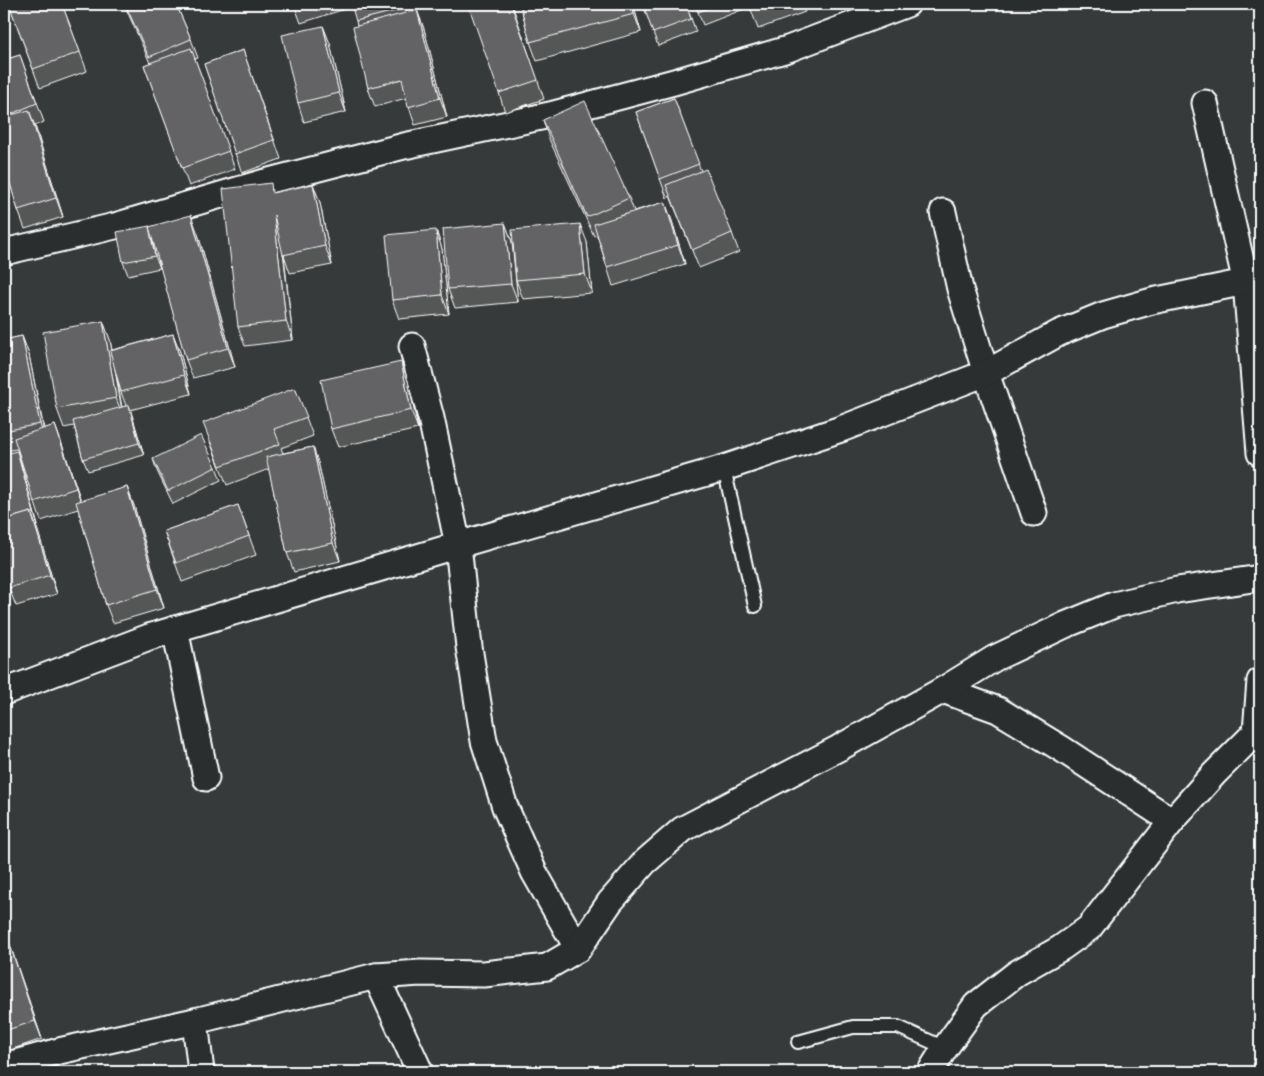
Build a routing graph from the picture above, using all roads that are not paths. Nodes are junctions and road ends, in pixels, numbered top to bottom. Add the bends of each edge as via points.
1 (907, 4) edge
2 (1205, 102) dead end
3 (943, 212) dead end
4 (4, 252) edge
5 (1253, 281) edge
6 (412, 346) dead end
7 (986, 373) junction
8 (1260, 453) edge
9 (724, 468) junction
10 (1034, 513) dead end
11 (458, 545) junction
12 (1260, 578) edge
13 (755, 606) dead end
14 (175, 629) junction
15 (1260, 680) edge
16 (944, 690) junction
17 (4, 692) edge
18 (1258, 732) edge
19 (206, 778) dead end
20 (1172, 821) junction
21 (578, 949) junction
22 (376, 976) junction
23 (195, 1020) junction
24 (798, 1042) dead end
25 (945, 1048) junction
26 (4, 1066) edge
27 (202, 1072) edge
28 (420, 1072) edge
29 (930, 1072) edge

1 - 4 street via 788,49 665,84 550,115 404,146 115,226
2 - 5 street
3 - 7 street via 960,289
5 - 7 street via 1152,301 1103,315 1059,333
5 - 8 street
6 - 11 street
7 - 9 street via 841,429
7 - 10 street
9 - 11 street
9 - 13 lane
11 - 14 street
11 - 21 street via 469,647 484,741 505,807 534,872
12 - 16 street via 1177,590 1114,606 994,658
14 - 17 street
14 - 19 street
15 - 18 street
16 - 20 street via 998,710
16 - 21 street via 682,829 645,862 610,902
18 - 20 street
20 - 25 street via 1089,928 1017,972 976,1006
21 - 22 street via 547,967 519,972
22 - 23 street
22 - 28 street
23 - 26 street
23 - 27 street
24 - 25 lane via 852,1027 898,1027
25 - 29 street

